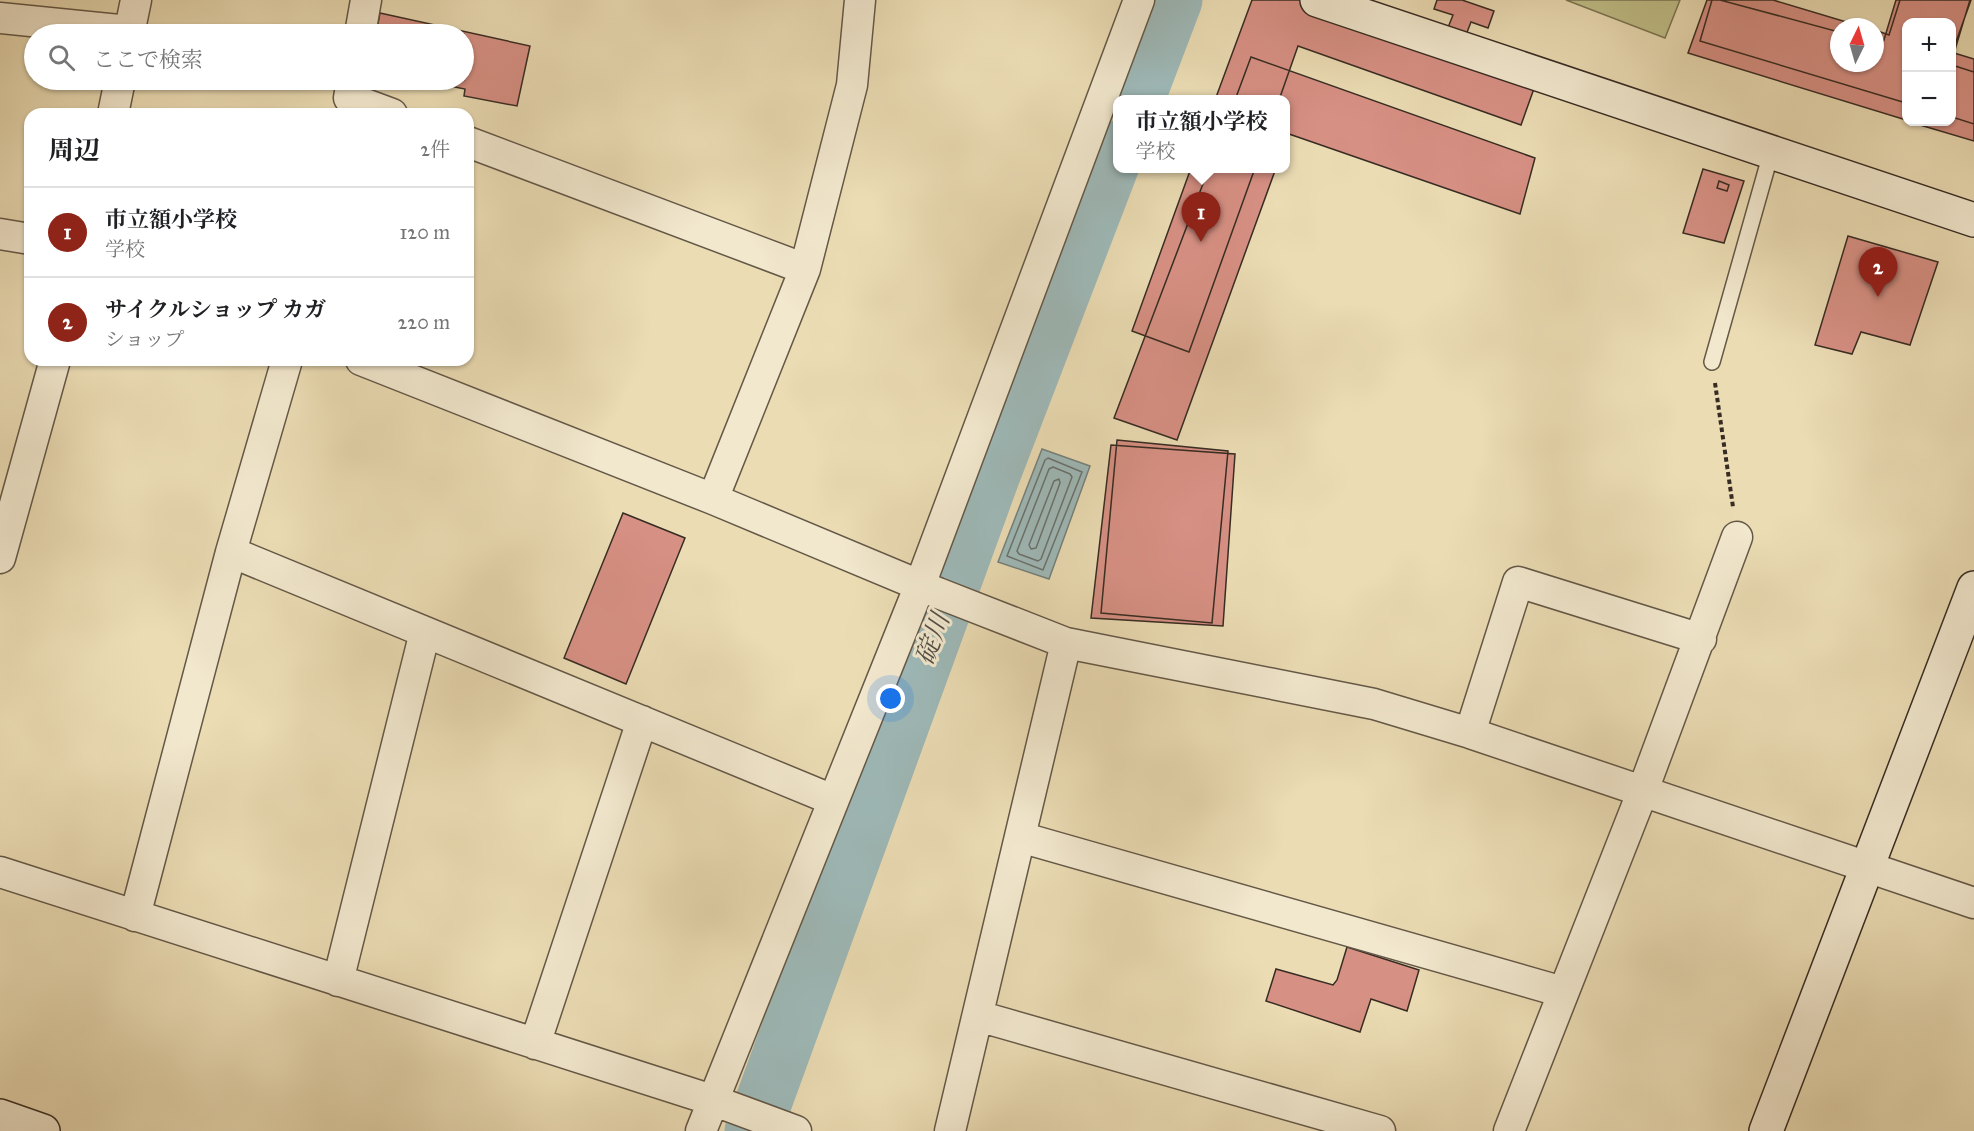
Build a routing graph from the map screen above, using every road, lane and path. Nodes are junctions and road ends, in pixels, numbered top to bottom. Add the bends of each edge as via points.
1 (136, 0) edge
2 (366, 0) edge
3 (860, 0) edge
4 (1139, 0) edge
5 (1317, 0) edge
6 (0, 18) edge
7 (52, 24) edge
8 (131, 24) edge
9 (362, 24) edge
10 (118, 90) edge
11 (348, 97) edge
12 (114, 108) edge
13 (376, 108) edge
14 (474, 144) edge
15 (1772, 153) junction
16 (1974, 220) edge
17 (0, 234) edge
18 (24, 238) edge
19 (806, 269) junction
20 (1712, 362) joint
21 (53, 366) edge
22 (285, 366) edge
23 (376, 366) edge
24 (12, 470) edge
25 (713, 499) junction
26 (1737, 537) joint
27 (231, 552) junction
28 (0, 558) edge
29 (1974, 588) edge
30 (941, 594) junction
31 (425, 632) junction
32 (1701, 639) junction
33 (1066, 643) junction
34 (642, 721) junction
35 (1470, 734) junction
36 (1642, 793) junction
37 (833, 800) junction
38 (1020, 837) junction
39 (1869, 866) junction
40 (0, 872) edge
41 (1974, 903) edge
42 (135, 916) junction
43 (338, 981) junction
44 (1563, 992) junction
45 (978, 1016) junction
46 (535, 1044) junction
47 (725, 1105) junction
48 (0, 1116) edge
49 (43, 1131) edge
50 (701, 1131) edge
51 (796, 1131) edge
52 (950, 1131) edge
53 (1380, 1131) edge
54 (1509, 1131) edge
55 (1766, 1131) edge

1 - 8 street
2 - 9 street
3 - 19 street via 852,85
4 - 30 street
5 - 15 street
6 - 7 street
10 - 12 street
11 - 13 street
14 - 19 street
15 - 16 street
15 - 20 lane
17 - 18 street
19 - 25 street
20 - 26 path
21 - 24 street
22 - 27 street
23 - 25 street
24 - 28 street
25 - 30 street
26 - 32 street
27 - 31 street
27 - 42 street
29 - 39 street
30 - 33 street
30 - 37 street
31 - 34 street
31 - 43 street
32 - 35 street via 1518,582
32 - 36 street
33 - 35 street via 1374,704
33 - 38 street
34 - 37 street
34 - 46 street
35 - 36 street
36 - 39 street
36 - 44 street
37 - 47 street
38 - 44 street
38 - 45 street
39 - 41 street
39 - 55 street
40 - 42 street
42 - 43 street
43 - 46 street
44 - 54 street
45 - 52 street
45 - 53 street
46 - 47 street
47 - 50 street
47 - 51 street
48 - 49 street

